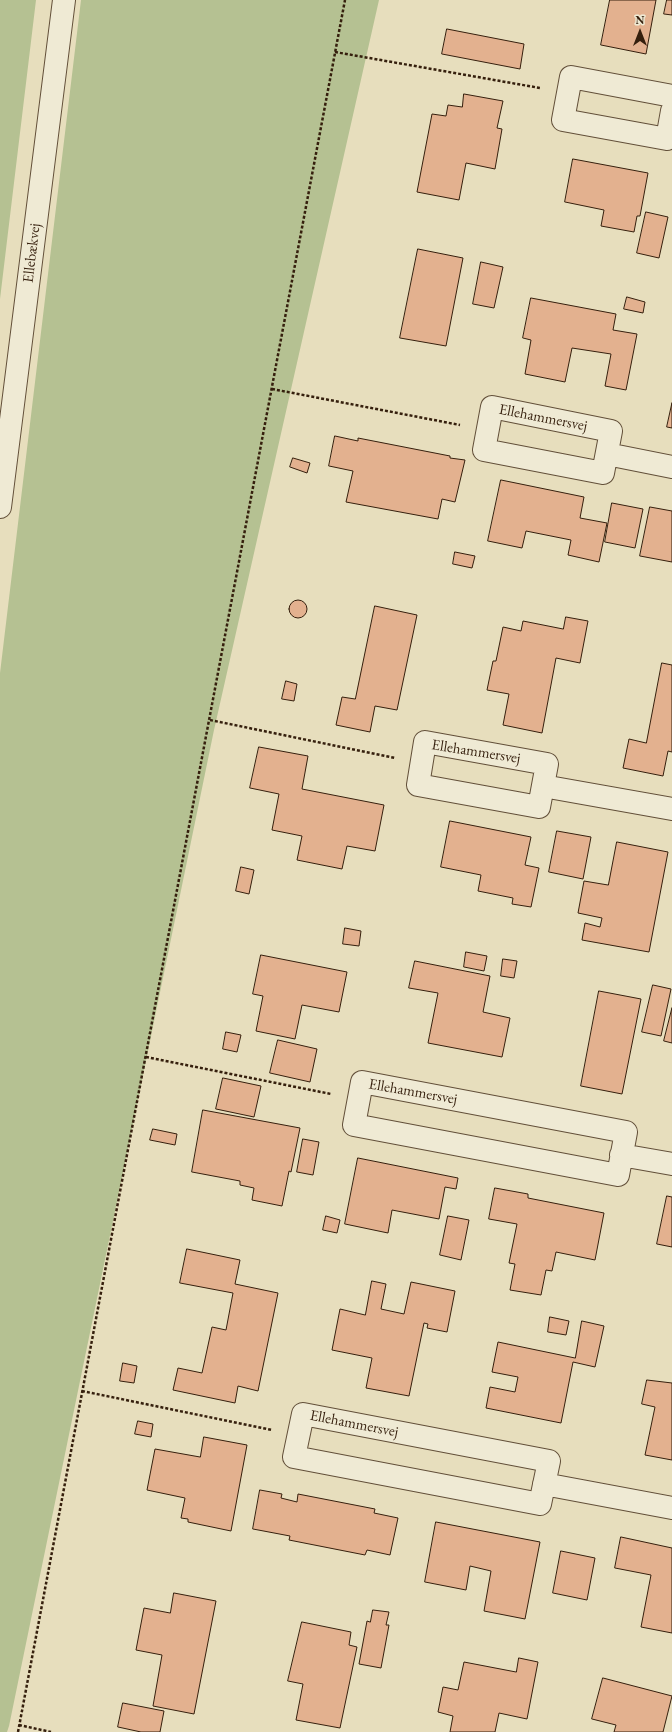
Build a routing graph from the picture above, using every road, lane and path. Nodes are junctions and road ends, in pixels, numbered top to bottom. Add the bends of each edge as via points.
1 (64, 0) edge
2 (345, 0) edge
3 (335, 52) junction
4 (568, 93) junction
5 (672, 96) edge
6 (671, 116) edge
7 (272, 389) junction
8 (488, 430) junction
9 (607, 454) junction
10 (672, 467) edge
11 (0, 507) edge
12 (210, 720) junction
13 (421, 764) junction
14 (543, 786) junction
15 (672, 809) edge
16 (146, 1057) junction
17 (358, 1100) junction
18 (621, 1155) junction
19 (672, 1164) edge
20 (82, 1391) junction
21 (299, 1435) junction
22 (544, 1484) junction
23 (672, 1508) edge
24 (20, 1725) junction
25 (18, 1732) edge
26 (51, 1732) edge

1 - 11 street, Ellebækvej
2 - 3 path
3 - 4 path
3 - 7 path
4 - 5 street via 571,77
4 - 6 street via 563,120 667,139
7 - 8 path
7 - 12 path
8 - 9 street, Ellehammersvej via 484,450 603,473
8 - 9 street, Ellehammersvej via 492,408 582,425 611,431
9 - 10 street
12 - 13 path
12 - 16 path
13 - 14 street, Ellehammersvej via 418,785 516,803 539,807
13 - 14 street, Ellehammersvej via 425,742 471,750 547,764
14 - 15 street
16 - 17 path
16 - 20 path
17 - 18 street, Ellehammersvej via 362,1082 626,1132
17 - 18 street, Ellehammersvej via 354,1125 618,1174
18 - 19 street
20 - 21 path
20 - 24 path
21 - 22 street, Ellehammersvej via 294,1457 540,1504
21 - 22 street, Ellehammersvej via 303,1414 549,1461
22 - 23 street
24 - 25 path
24 - 26 path

